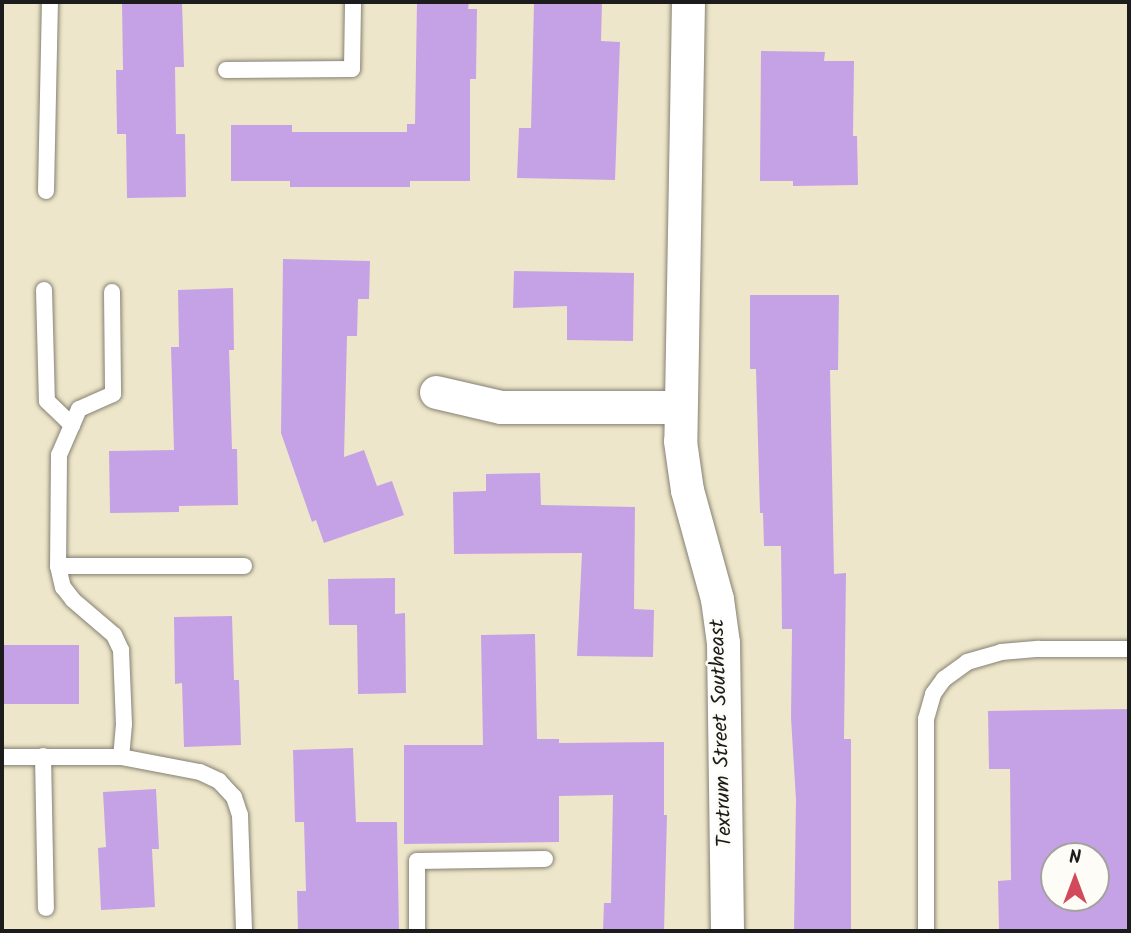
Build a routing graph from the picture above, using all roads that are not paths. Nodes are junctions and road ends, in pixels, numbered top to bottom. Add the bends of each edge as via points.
1 (50, 2) edge
2 (353, 2) edge
3 (688, 2) edge
4 (226, 71) dead end
5 (46, 191) dead end
6 (44, 290) dead end
7 (112, 292) dead end
8 (436, 392) dead end
9 (679, 407) junction
10 (72, 425) junction
11 (58, 566) junction
12 (244, 566) dead end
13 (1129, 649) edge
14 (43, 756) junction
15 (2, 757) edge
16 (121, 757) junction
17 (545, 859) dead end
18 (46, 908) dead end
19 (244, 931) edge
20 (417, 931) edge
21 (727, 931) edge
22 (926, 931) edge

1 - 5 lane
2 - 4 lane via 352,69
3 - 9 street, Textrum Street Southeast
6 - 10 lane via 47,401
7 - 10 lane via 113,394 79,409
8 - 9 street via 501,407
9 - 21 street, Textrum Street Southeast via 687,490 717,599 723,643
10 - 11 lane via 57,471
11 - 12 lane
11 - 16 lane via 63,587 114,635 121,650
13 - 22 lane via 1001,652 967,663 938,686 926,719
14 - 15 lane
14 - 16 lane
14 - 18 lane
16 - 19 lane via 200,772 219,781 234,797 240,815
17 - 20 lane via 416,861

